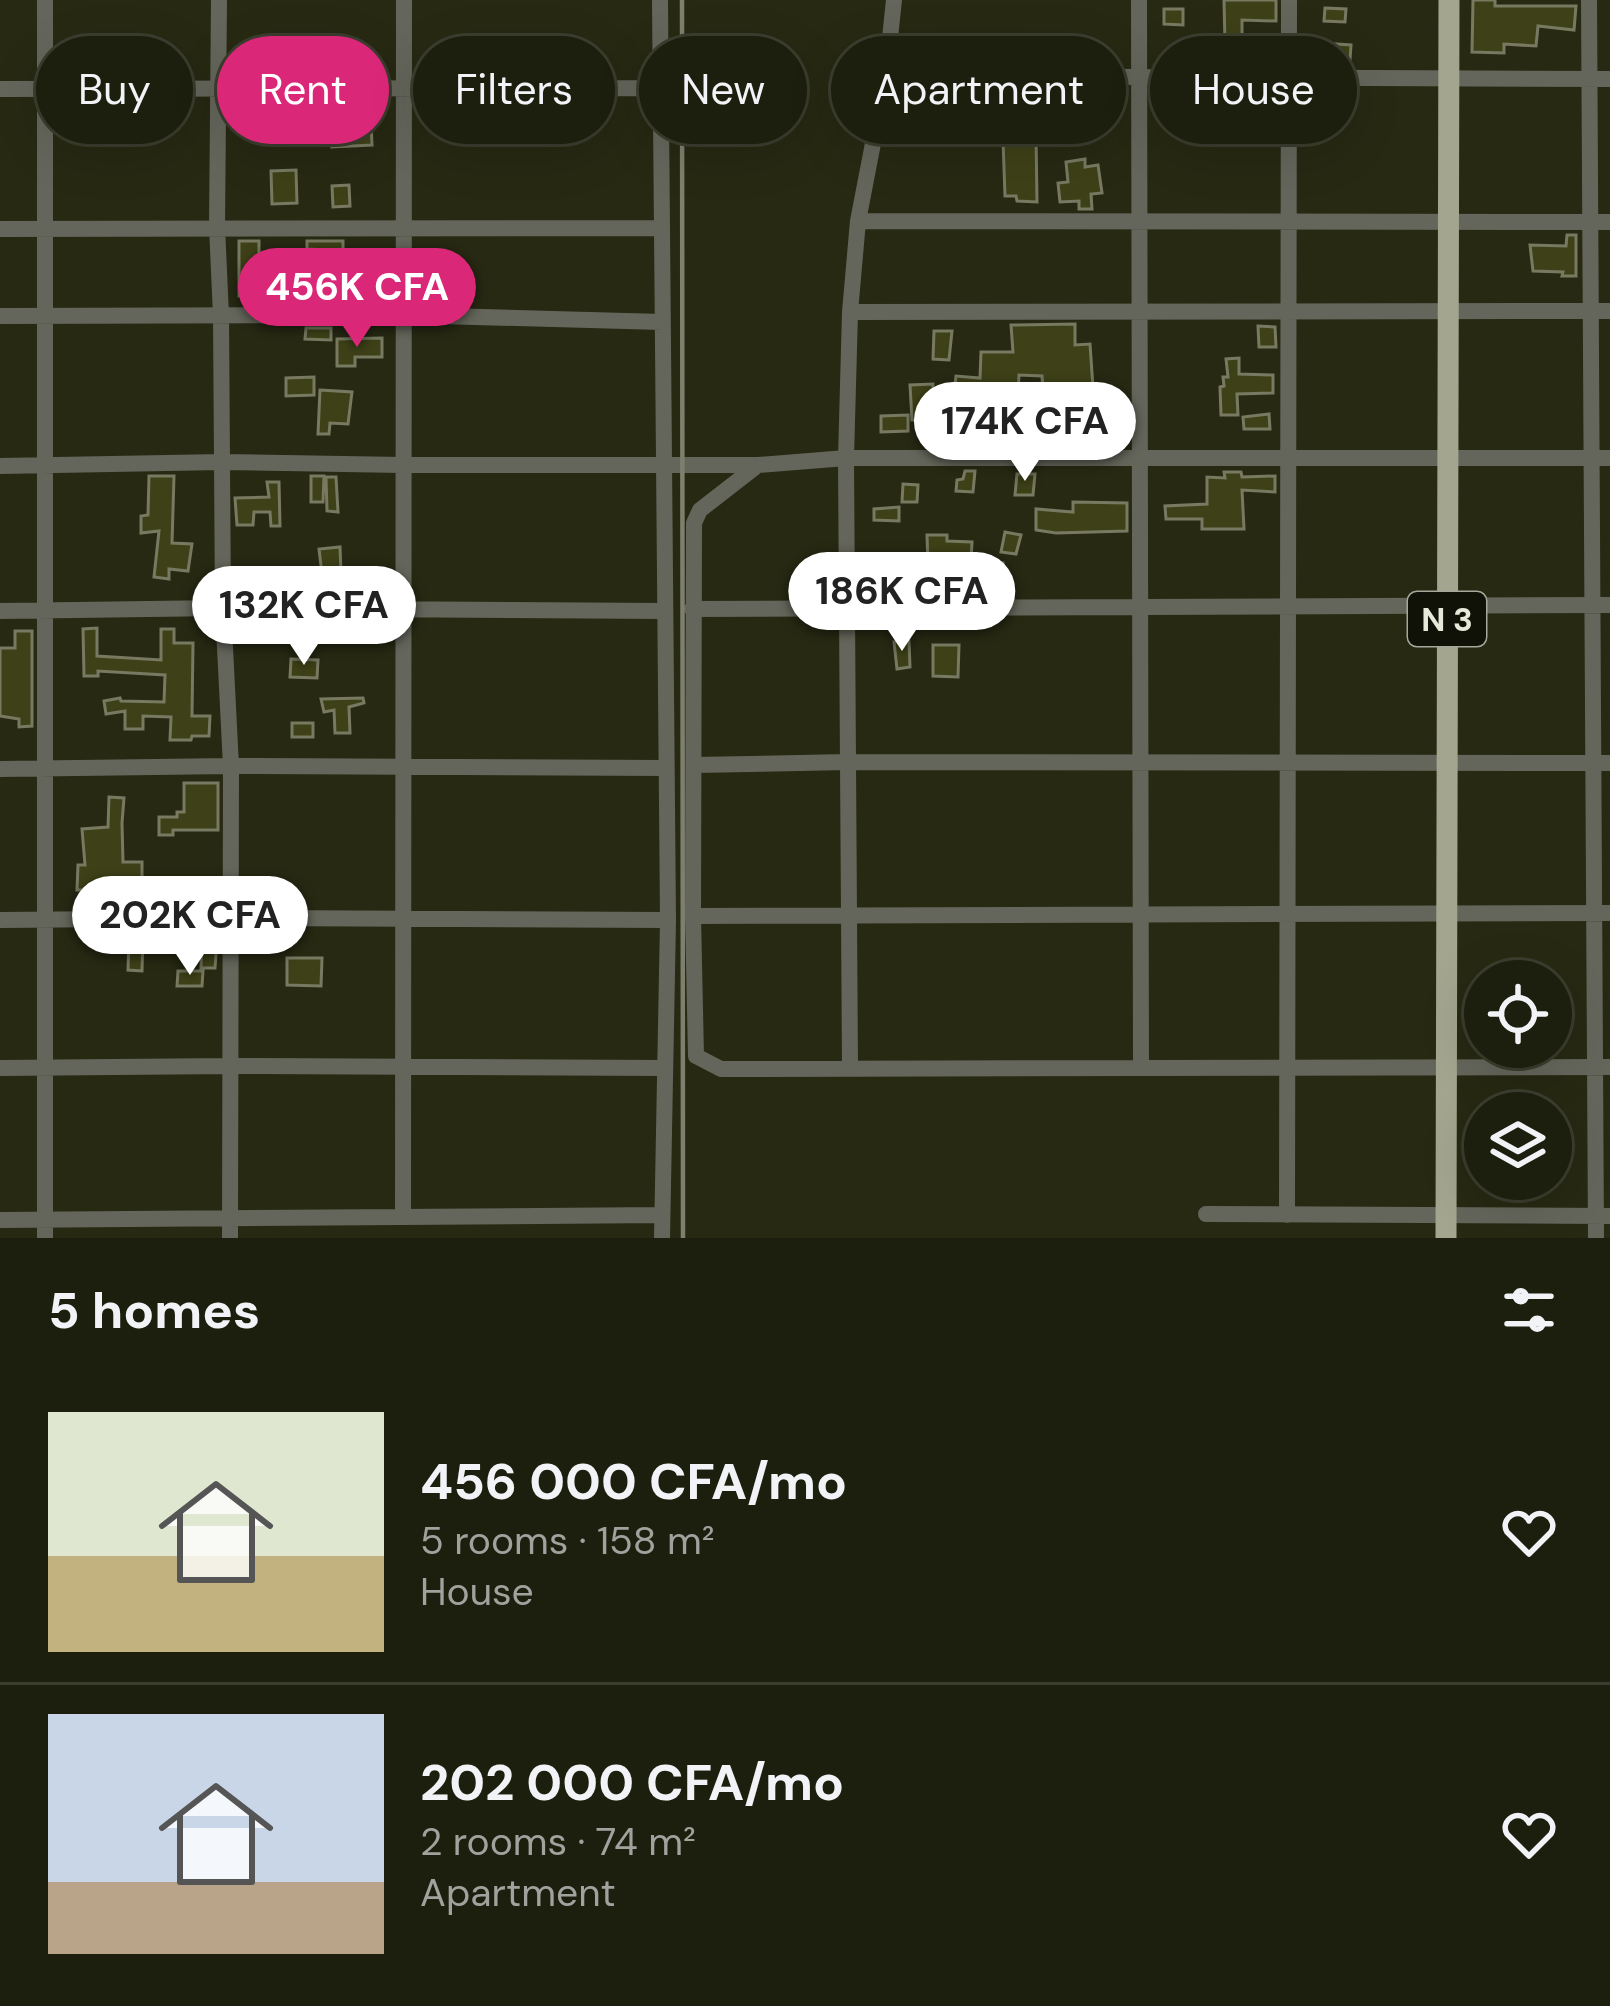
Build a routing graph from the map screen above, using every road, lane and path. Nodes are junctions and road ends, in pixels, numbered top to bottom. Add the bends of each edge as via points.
1 (45, 0) edge
2 (219, 0) edge
3 (404, 0) edge
4 (660, 0) edge
5 (894, 0) edge
6 (1139, 0) edge
7 (1288, 0) edge
8 (1449, 0) edge
9 (1589, 0) edge
10 (45, 36) edge
11 (218, 36) edge
12 (660, 36) edge
13 (890, 36) edge
14 (1288, 36) edge
15 (1126, 77) edge
16 (1139, 77) junction
17 (1150, 77) edge
18 (1357, 78) edge
19 (1449, 79) junction
20 (1589, 80) junction
21 (1610, 80) edge
22 (0, 88) edge
23 (36, 88) edge
24 (389, 88) edge
25 (404, 88) junction
26 (639, 88) edge
27 (193, 89) edge
28 (217, 89) edge
29 (45, 144) edge
30 (217, 144) edge
31 (661, 144) edge
32 (872, 144) edge
33 (1288, 144) edge
34 (857, 221) junction
35 (1139, 221) junction
36 (1288, 222) junction
37 (1448, 222) junction
38 (1590, 222) junction
39 (1610, 222) edge
40 (217, 227) junction
41 (45, 228) junction
42 (404, 228) junction
43 (662, 228) junction
44 (0, 229) edge
45 (1287, 311) junction
46 (1448, 311) junction
47 (1591, 311) junction
48 (1610, 311) edge
49 (850, 312) junction
50 (1138, 312) junction
51 (45, 315) junction
52 (221, 315) junction
53 (404, 315) junction
54 (0, 316) edge
55 (662, 322) junction
56 (846, 458) junction
57 (1140, 458) junction
58 (1288, 458) junction
59 (1448, 458) junction
60 (1601, 458) edge
61 (222, 462) junction
62 (45, 465) junction
63 (404, 465) junction
64 (663, 465) junction
65 (758, 465) junction
66 (0, 466) edge
67 (1447, 604) junction
68 (1601, 605) edge
69 (1288, 606) junction
70 (1140, 607) junction
71 (223, 608) junction
72 (847, 608) junction
73 (692, 609) junction
74 (0, 611) edge
75 (45, 611) junction
76 (404, 611) junction
77 (664, 611) junction
78 (848, 762) junction
79 (1141, 763) junction
80 (1288, 763) junction
81 (1447, 763) junction
82 (1602, 763) edge
83 (695, 765) junction
84 (231, 766) junction
85 (0, 769) edge
86 (45, 769) junction
87 (404, 769) junction
88 (666, 769) junction
89 (1602, 913) edge
90 (1141, 914) junction
91 (1287, 914) junction
92 (1446, 914) junction
93 (849, 915) junction
94 (693, 916) junction
95 (231, 918) junction
96 (0, 920) edge
97 (45, 920) junction
98 (403, 920) junction
99 (668, 920) junction
100 (230, 1066) junction
101 (1287, 1067) junction
102 (1446, 1067) junction
103 (1602, 1067) edge
104 (0, 1068) edge
105 (45, 1068) junction
106 (403, 1068) junction
107 (665, 1068) junction
108 (850, 1068) junction
109 (1142, 1068) junction
110 (1206, 1214) dead end
111 (662, 1215) junction
112 (1287, 1215) junction
113 (230, 1216) junction
114 (1603, 1216) edge
115 (403, 1217) junction
116 (0, 1220) edge
117 (1446, 1227) edge
118 (45, 1229) edge
119 (230, 1238) edge
120 (662, 1238) edge
121 (1595, 1238) edge

1 - 10 street
2 - 11 street
3 - 25 street
4 - 12 street
5 - 13 street
6 - 16 street
7 - 14 street
8 - 19 main road, N 3
9 - 20 street
15 - 16 street
16 - 17 street
16 - 35 street
18 - 19 street
19 - 20 street
19 - 37 main road, N 3
20 - 21 street
20 - 38 street
22 - 23 street
24 - 25 street
25 - 26 street
25 - 42 street
27 - 28 street
29 - 41 street
30 - 40 street
31 - 43 street
32 - 34 street
33 - 36 street
34 - 35 street
34 - 49 street
35 - 36 street
35 - 50 street
36 - 37 street
36 - 45 street
37 - 38 street
37 - 46 main road, N 3
38 - 39 street
38 - 47 street
40 - 41 street
40 - 42 street
40 - 52 street
41 - 44 street
41 - 51 street
42 - 43 street
42 - 53 street
43 - 55 street
45 - 46 street
45 - 50 street
45 - 58 street
46 - 47 street
46 - 59 main road, N 3
47 - 48 street
47 - 60 street
49 - 50 street
49 - 56 street
50 - 57 street
51 - 52 street
51 - 54 street
51 - 62 street
52 - 53 street
52 - 61 street
53 - 55 street
53 - 63 street
55 - 64 street
56 - 57 street
56 - 65 street
56 - 72 street
57 - 58 street
57 - 70 street
58 - 59 street
58 - 69 street
59 - 60 street
59 - 67 main road, N 3
60 - 68 street
61 - 62 street
61 - 63 street
61 - 71 street
62 - 66 street
62 - 75 street
63 - 64 street
63 - 76 street
64 - 65 street
64 - 77 street
65 - 73 street via 694,523
67 - 68 street
67 - 69 street
67 - 81 main road, N 3
68 - 82 street
69 - 70 street
69 - 80 street
70 - 72 street
70 - 79 street
71 - 75 street
71 - 76 street
71 - 84 street
72 - 73 street
72 - 78 street
73 - 83 street
74 - 75 street
75 - 86 street
76 - 77 street
76 - 87 street
77 - 88 street
78 - 79 street
78 - 83 street
78 - 93 street
79 - 80 street
79 - 90 street
80 - 81 street
80 - 91 street
81 - 82 street
81 - 92 main road, N 3
82 - 89 street
83 - 94 street
84 - 86 street
84 - 87 street
84 - 95 street
85 - 86 street
86 - 97 street
87 - 88 street
87 - 98 street
88 - 99 street
89 - 92 street
89 - 103 street
90 - 91 street
90 - 93 street
90 - 109 street
91 - 92 street
91 - 101 street
92 - 102 main road, N 3
93 - 94 street
93 - 108 street
94 - 108 street via 696,1056 721,1069
95 - 97 street
95 - 98 street
95 - 100 street
96 - 97 street
97 - 105 street
98 - 99 street
98 - 106 street
99 - 107 street
100 - 105 street
100 - 106 street
100 - 113 street
101 - 102 street
101 - 109 street
101 - 112 street
102 - 103 street
102 - 117 main road, N 3
103 - 114 street
104 - 105 street
105 - 118 street
106 - 107 street
106 - 115 street
107 - 111 street
108 - 109 street
110 - 112 street
111 - 115 street
111 - 120 street
112 - 117 street
113 - 115 street
113 - 118 street
113 - 119 street
114 - 117 street
114 - 121 street
116 - 118 street

